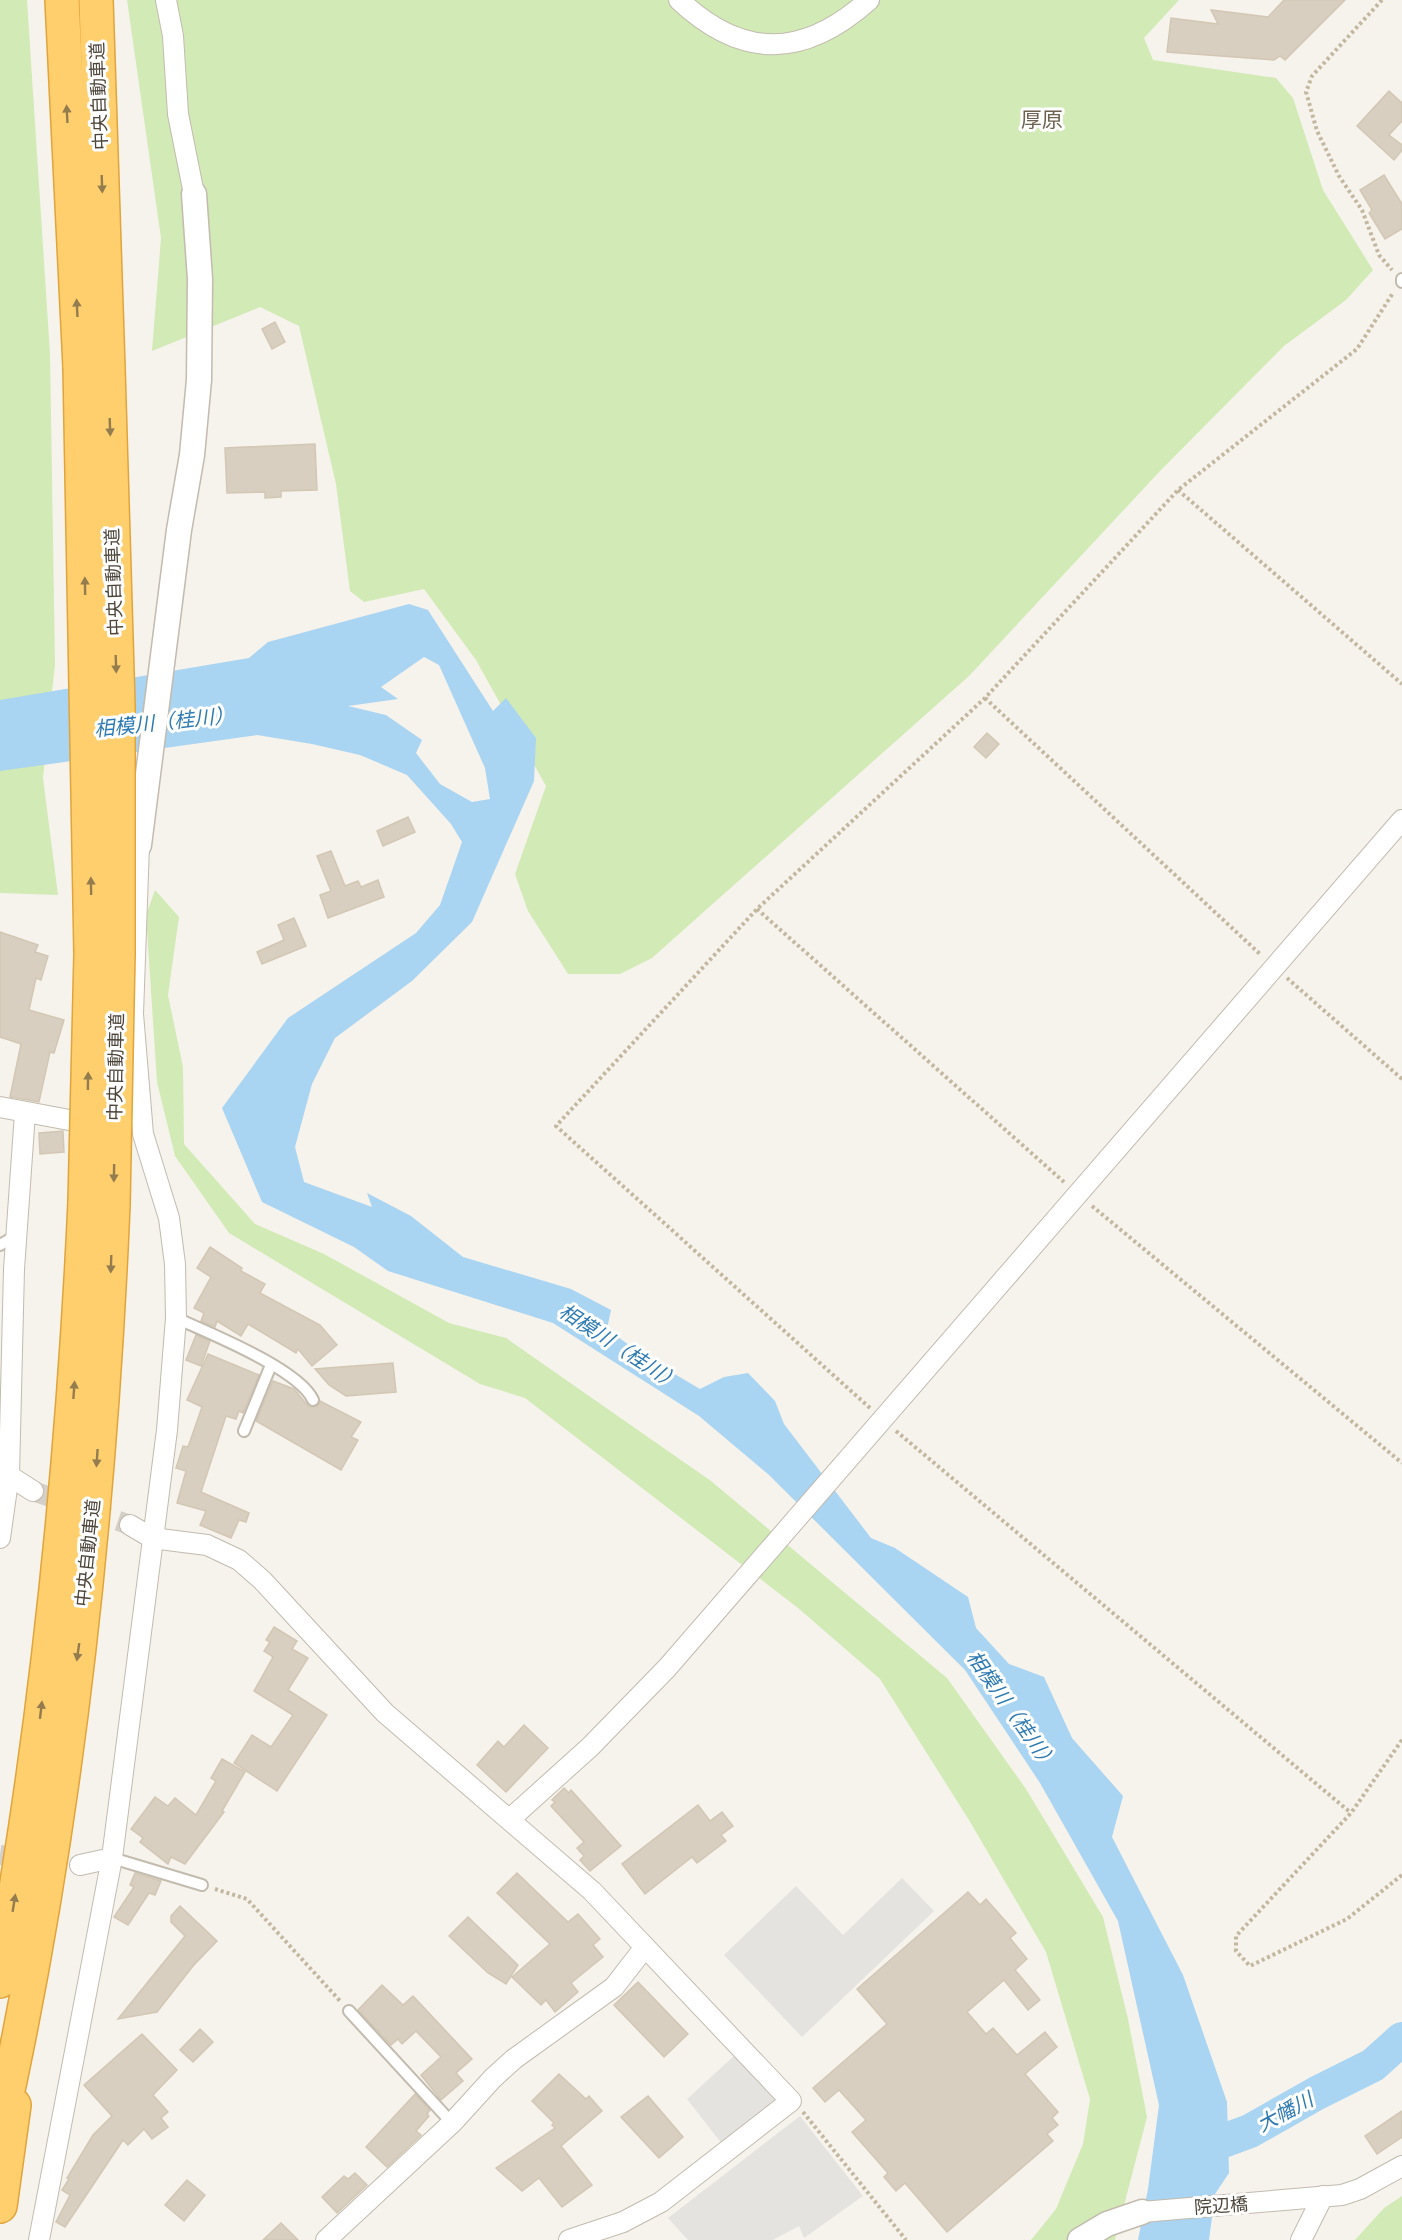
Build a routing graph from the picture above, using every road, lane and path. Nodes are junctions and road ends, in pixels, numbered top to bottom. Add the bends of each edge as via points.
1 (62, 0) edge
2 (96, 0) edge
3 (166, 0) edge
4 (679, 0) edge
5 (869, 0) edge
6 (1382, 0) edge
7 (194, 194) joint
8 (1402, 280) edge
9 (94, 367) junction
10 (1178, 490) junction
11 (1402, 684) edge
12 (985, 698) junction
13 (1402, 820) edge
14 (139, 845) joint
15 (757, 909) junction
16 (1275, 967) junction
17 (1402, 1079) edge
18 (0, 1107) edge
19 (25, 1113) junction
20 (143, 1134) junction
21 (1078, 1194) junction
22 (99, 1204) junction
23 (8, 1240) edge
24 (176, 1318) junction
25 (271, 1365) junction
26 (314, 1400) dead end
27 (883, 1420) junction
28 (244, 1431) dead end
29 (1402, 1463) edge
30 (4, 1472) edge
31 (33, 1491) tunnel mouth
32 (130, 1524) tunnel mouth
33 (0, 1538) edge
34 (152, 1538) junction
35 (1402, 1740) edge
36 (1351, 1813) junction
37 (510, 1819) junction
38 (112, 1858) junction
39 (80, 1865) dead end
40 (1402, 1875) edge
41 (202, 1885) joint
42 (40, 1919) junction
43 (645, 1947) junction
44 (0, 1981) edge
45 (350, 2011) joint
46 (791, 2101) junction
47 (452, 2123) junction
48 (0, 2127) edge
49 (1402, 2166) edge
50 (1323, 2196) junction
51 (0, 2206) edge
52 (1142, 2212) joint
53 (39, 2240) edge
54 (326, 2240) edge
55 (569, 2240) edge
56 (906, 2240) edge
57 (1080, 2240) edge
58 (1301, 2240) edge

9 -> 1 highway, 中央自動車道
2 -> 9 highway, 中央自動車道
3 - 7 street via 173,36 178,114
4 - 5 street via 713,26 742,40 771,46 821,35
6 - 8 path via 1312,76 1306,92 1317,131 1339,176 1362,210 1379,255
7 - 14 street via 200,279 199,380
8 - 10 path via 1357,349
9 - 22 highway, 中央自動車道, bridge via 118,718 118,954
10 - 11 path
10 - 12 path
12 - 15 path
12 - 16 path
13 - 16 street
14 - 20 street via 133,1014
15 - 21 path
15 - 27 path via 556,1126
16 - 17 path
16 - 21 street
18 - 19 street
19 - 20 street
19 - 23 street
20 - 24 street via 169,1218
21 - 27 street
21 - 29 path
22 -> 42 highway, 中央自動車道 via 109,1310 81,1628
44 -> 22 highway, 中央自動車道 via 27,1819
23 - 30 street
24 - 25 lane
24 - 34 street via 167,1430
25 - 26 lane via 301,1382
25 - 28 lane
27 - 36 path
27 - 37 street via 636,1700
30 - 31 street
30 - 33 street
32 - 34 street
34 - 37 street via 207,1545 239,1560 385,1713
34 - 38 street
35 - 36 path
36 - 40 path via 1236,1936 1236,1951 1250,1966 1347,1919
37 - 43 street via 592,1891
38 - 39 street
38 - 41 lane
38 - 53 street
41 - 45 path via 247,1899
42 - 48 highway, 中央自動車道
42 - 51 highway
43 - 46 street
43 - 47 street via 614,1987 514,2059
45 - 47 lane
46 - 55 street via 661,2202 624,2222
46 - 56 path
47 - 54 street
49 - 50 street, 院辺橋 via 1360,2189
50 - 52 street, 院辺橋
50 - 58 street
52 - 57 street via 1107,2224

